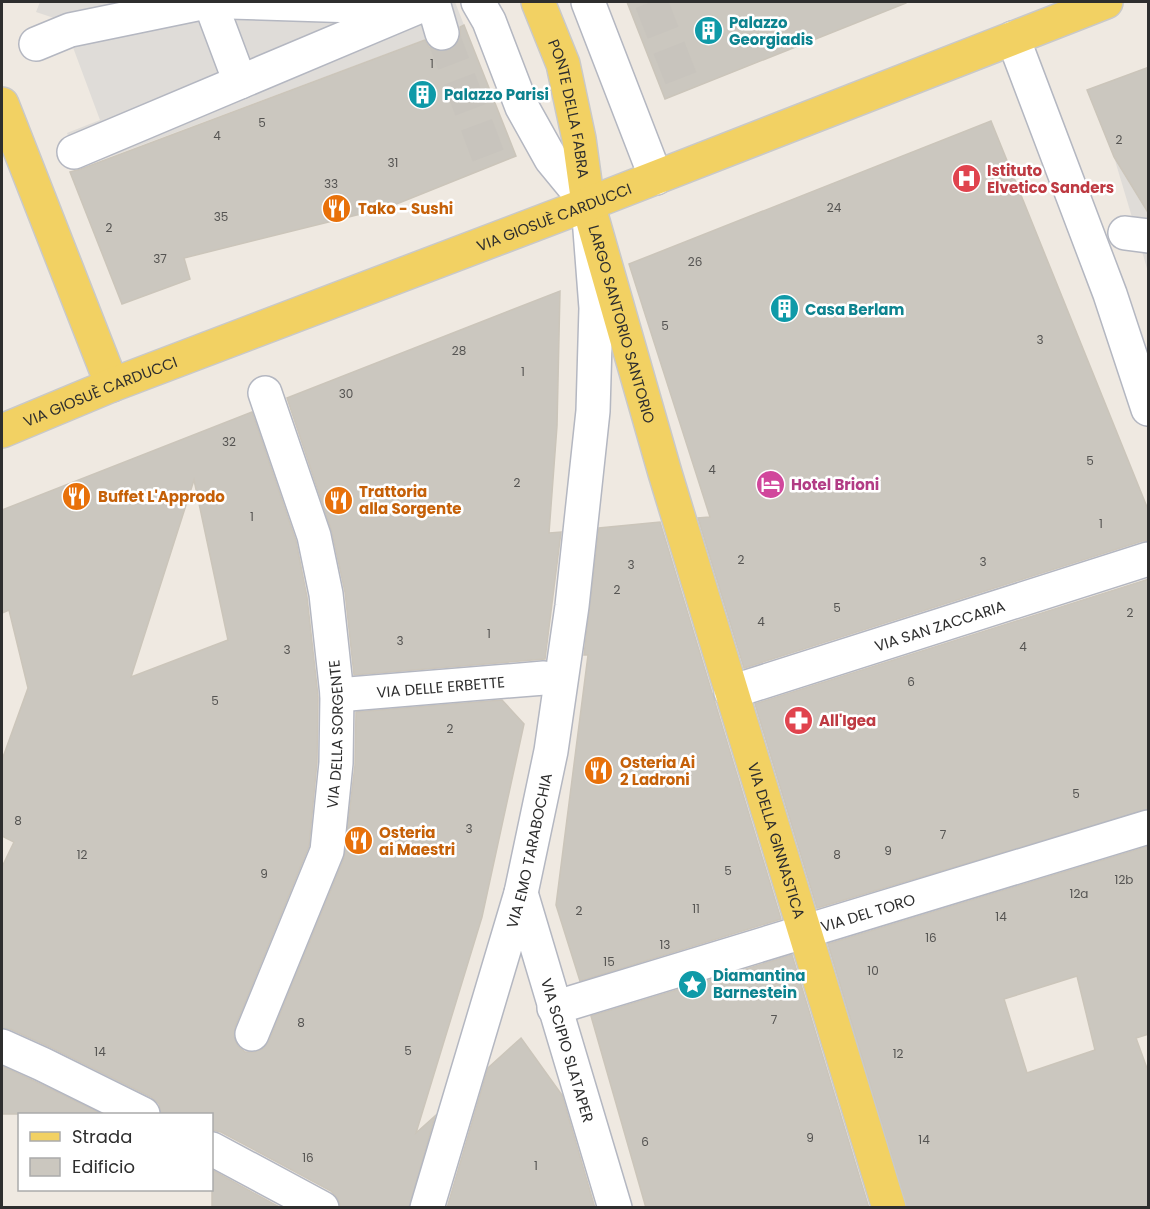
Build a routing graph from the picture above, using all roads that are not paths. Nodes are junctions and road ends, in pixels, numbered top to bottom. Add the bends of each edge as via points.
1 (208, 2) edge
2 (230, 2) edge
3 (430, 2) edge
4 (478, 2) edge
5 (538, 2) edge
6 (588, 2) edge
7 (1106, 2) edge
8 (442, 33) tunnel mouth
9 (1013, 38) junction
10 (36, 44) dead end
11 (240, 82) junction
12 (2, 104) edge
13 (74, 152) dead end
14 (656, 178) junction
15 (588, 204) junction
16 (112, 384) junction
17 (265, 393) dead end
18 (1149, 409) edge
19 (2, 431) edge
20 (665, 473) joint
21 (585, 483) joint
22 (1149, 559) edge
23 (544, 678) dead end
24 (732, 692) junction
25 (337, 695) junction
26 (1149, 827) edge
27 (521, 893) junction
28 (805, 930) junction
29 (554, 1008) junction
30 (252, 1034) dead end
31 (2, 1046) edge
32 (141, 1113) edge
33 (213, 1150) edge
34 (322, 1208) edge
35 (427, 1208) edge
36 (615, 1208) edge
37 (889, 1208) edge

1 - 10 street via 70,30
1 - 11 street
2 - 3 street via 387,7
3 - 8 street
3 - 11 street
4 - 15 street, PONTE DELLA FABRA via 522,107 551,159
5 - 15 main road, PONTE DELLA FABRA via 563,64
6 - 14 street
7 - 9 main road, VIA GIOSUÈ CARDUCCI
9 - 14 main road, VIA GIOSUÈ CARDUCCI
9 - 18 street
11 - 13 street
12 - 16 main road
14 - 15 main road, VIA GIOSUÈ CARDUCCI
15 - 16 main road, VIA GIOSUÈ CARDUCCI
15 - 20 main road, LARGO SANTORIO SANTORIO
15 - 21 street, LARGO SANTORIO SANTORIO via 596,308 593,411
16 - 19 main road, VIA GIOSUÈ CARDUCCI
17 - 25 street, VIA DELLA SORGENTE via 314,536 326,594
20 - 24 main road, VIA DELLA GINNASTICA
21 - 27 street, VIA EMO TARABOCHIA via 551,751
22 - 24 street, VIA SAN ZACCARIA
23 - 25 street, VIA DELLE ERBETTE
24 - 28 main road, VIA DELLA GINNASTICA
25 - 30 street, VIA DELLA SORGENTE via 336,763 327,851
26 - 28 street, VIA DEL TORO
27 - 29 street, VIA SCIPIO SLATAPER
27 - 35 street, VIA EMO TARABOCHIA
28 - 29 street, VIA DEL TORO
28 - 37 main road, VIA DELLA GINNASTICA
29 - 36 street, VIA SCIPIO SLATAPER
31 - 32 street
33 - 34 street

